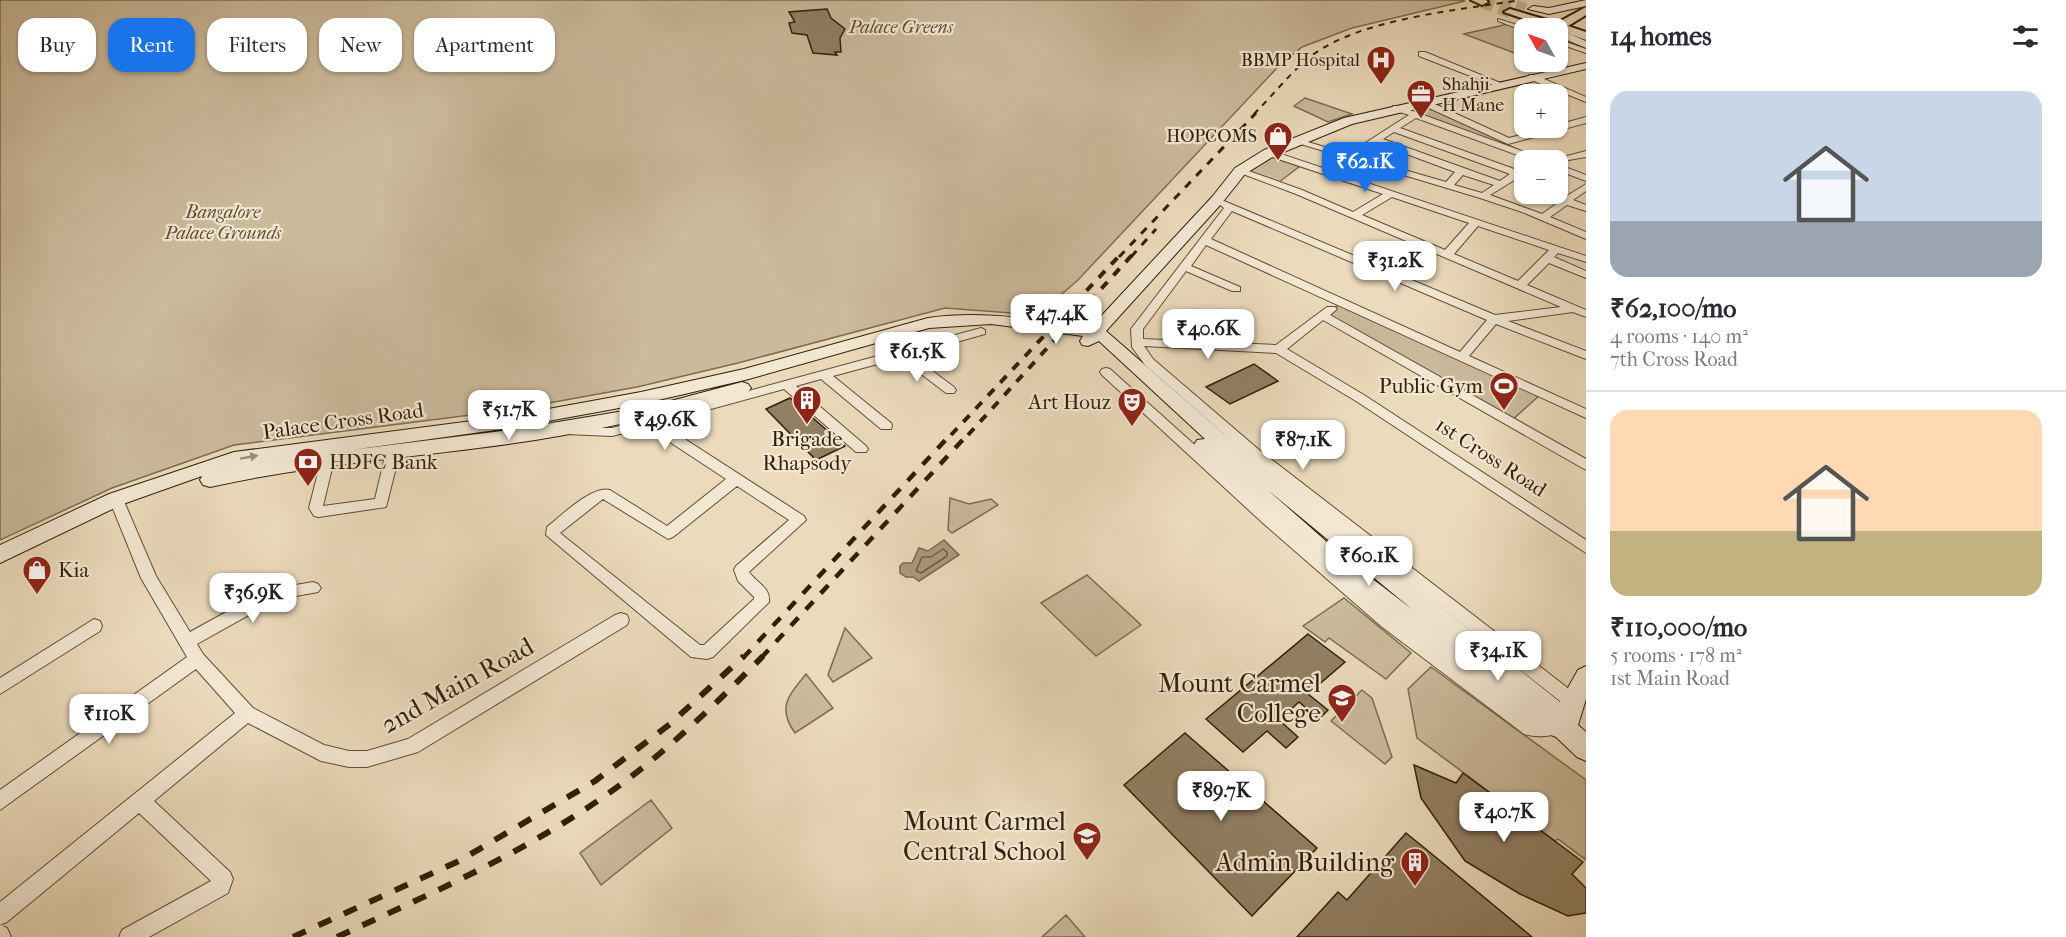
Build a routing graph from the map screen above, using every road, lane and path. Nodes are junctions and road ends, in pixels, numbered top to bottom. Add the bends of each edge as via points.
1 (1586, 3) edge
2 (1522, 10) junction
3 (1583, 14) edge
4 (1534, 18) edge
5 (1539, 18) edge
6 (1500, 20) tunnel mouth
7 (1568, 23) edge
8 (1514, 25) edge
9 (1568, 30) edge
10 (1568, 31) edge
11 (1568, 33) edge
12 (1586, 35) edge
13 (1568, 45) edge
14 (1586, 45) edge
15 (1586, 51) edge
16 (1422, 54) dead end
17 (1586, 66) edge
18 (1532, 78) junction
19 (1499, 84) junction
20 (1586, 100) edge
21 (1423, 102) junction
22 (1396, 108) junction
23 (1414, 115) junction
24 (1586, 120) edge
25 (1393, 129) junction
26 (1468, 135) junction
27 (1376, 140) junction
28 (1508, 141) junction
29 (1298, 142) junction
30 (1454, 150) junction
31 (1530, 150) edge
32 (1514, 151) edge
33 (1269, 153) junction
34 (1586, 154) edge
35 (1349, 157) junction
36 (1568, 157) edge
37 (1439, 164) junction
38 (1240, 171) junction
39 (1461, 171) junction
40 (1568, 171) edge
41 (1513, 177) edge
42 (1586, 178) edge
43 (1449, 186) junction
44 (1586, 187) edge
45 (1390, 194) junction
46 (1483, 196) junction
47 (1568, 199) edge
48 (1568, 202) edge
49 (1215, 203) junction
50 (1561, 204) edge
51 (1230, 207) junction
52 (1586, 208) edge
53 (1353, 216) junction
54 (1542, 218) junction
55 (1476, 222) junction
56 (1586, 236) edge
57 (1204, 240) junction
58 (1556, 249) junction
59 (1447, 255) junction
60 (1549, 259) junction
61 (1586, 259) edge
62 (1185, 267) junction
63 (1586, 275) edge
64 (1521, 285) junction
65 (1236, 289) dead end
66 (1339, 302) junction
67 (1580, 308) edge
68 (1586, 314) edge
69 (1324, 316) junction
70 (1494, 319) junction
71 (1016, 330) junction
72 (981, 332) dead end
73 (1095, 340) junction
74 (1138, 342) junction
75 (1279, 349) junction
76 (901, 353) junction
77 (1586, 355) edge
78 (1461, 357) junction
79 (1106, 372) dead end
80 (825, 376) junction
81 (788, 386) junction
82 (950, 390) dead end
83 (1586, 414) edge
84 (649, 422) junction
85 (886, 426) dead end
86 (510, 430) junction
87 (552, 430) junction
88 (861, 449) dead end
89 (393, 452) junction
90 (327, 460) junction
91 (1586, 465) edge
92 (736, 478) junction
93 (118, 504) junction
94 (1586, 547) edge
95 (0, 555) edge
96 (0, 567) edge
97 (314, 588) dead end
98 (621, 620) dead end
99 (94, 626) dead end
100 (186, 642) junction
101 (197, 660) junction
102 (1586, 677) edge
103 (0, 687) edge
104 (1572, 701) junction
105 (247, 714) junction
106 (1565, 729) junction
107 (1586, 748) edge
108 (0, 801) edge
109 (140, 801) junction
110 (0, 915) edge
111 (129, 937) edge

1 - 2 street via 1550,11
2 - 4 main road
2 - 5 main road
3 - 7 main road
6 - 8 street
9 - 12 main road
10 - 12 main road
11 - 14 street
13 - 15 street
16 - 19 street
17 - 18 street
18 - 19 street
18 - 20 street
19 - 21 street
21 - 22 street
21 - 28 street
22 - 23 street
22 - 29 street via 1348,121
23 - 25 street
23 - 26 street
24 - 28 street
25 - 27 street
25 - 30 street
26 - 30 street
26 - 32 street
27 - 35 street
27 - 37 street
28 - 31 street
29 - 33 street
29 - 35 street
30 - 37 street
30 - 41 street
33 - 38 street
33 - 45 street
34 - 36 street
35 - 43 street
37 - 39 street
38 - 49 street
38 - 53 street
39 - 41 street
39 - 43 street
40 - 42 street
41 - 46 street
43 - 46 street
44 - 47 street
45 - 53 street
45 - 55 street
46 - 54 street
48 - 52 street
49 - 51 street
49 - 73 street via 1213,214
50 - 54 street
51 - 57 street
51 - 70 street
53 - 59 street
54 - 56 street
55 - 58 street
55 - 59 street
57 - 62 street
57 - 66 street
58 - 60 street
58 - 61 street
59 - 64 street
60 - 63 street
60 - 64 street
62 - 65 street
62 - 74 street via 1137,329
64 - 67 street
66 - 69 street
66 - 78 street
67 - 68 street
67 - 70 street
69 - 75 street
69 - 91 street
70 - 77 street
70 - 78 street
71 - 73 street
71 - 86 street, Palace Cross Road via 980,318 945,320 733,377
71 - 87 street, Palace Cross Road via 948,331 648,413
72 - 76 street
73 - 106 street via 1547,704
73 - 106 street via 1336,563 1539,719
74 - 75 street
74 - 104 street via 1149,362 1253,452
75 - 94 street, 1st Cross Road
76 - 80 street
76 - 82 street
78 - 83 street
79 - 106 street via 1387,621 1530,728
80 - 81 street
80 - 85 street
81 - 84 street
81 - 88 street
84 - 87 street via 612,432
84 - 92 street
86 - 87 street, Palace Cross Road
86 - 89 street, Palace Cross Road
93 -> 86 street, Palace Cross Road via 192,472 234,459
89 - 90 street, Palace Cross Road
89 - 90 street via 379,504 319,512 316,508
90 - 93 street, Palace Cross Road via 232,474
92 - 92 street via 800,520 741,570 762,595 761,602 705,653 697,652 553,533 554,528 604,494 668,533
93 - 95 street, Palace Cross Road
93 - 96 street, Palace Cross Road
93 - 100 street, 2nd Main Road via 149,578
97 - 100 street via 283,592
98 - 105 street, 2nd Main Road via 412,746 388,754 349,759 321,753
99 - 103 street
100 - 101 street, 2nd Main Road
101 - 105 street, 2nd Main Road
101 - 108 street
102 - 104 street
104 - 106 street
105 - 109 street
106 - 107 street
109 - 110 street
109 - 111 street via 223,879 214,891

